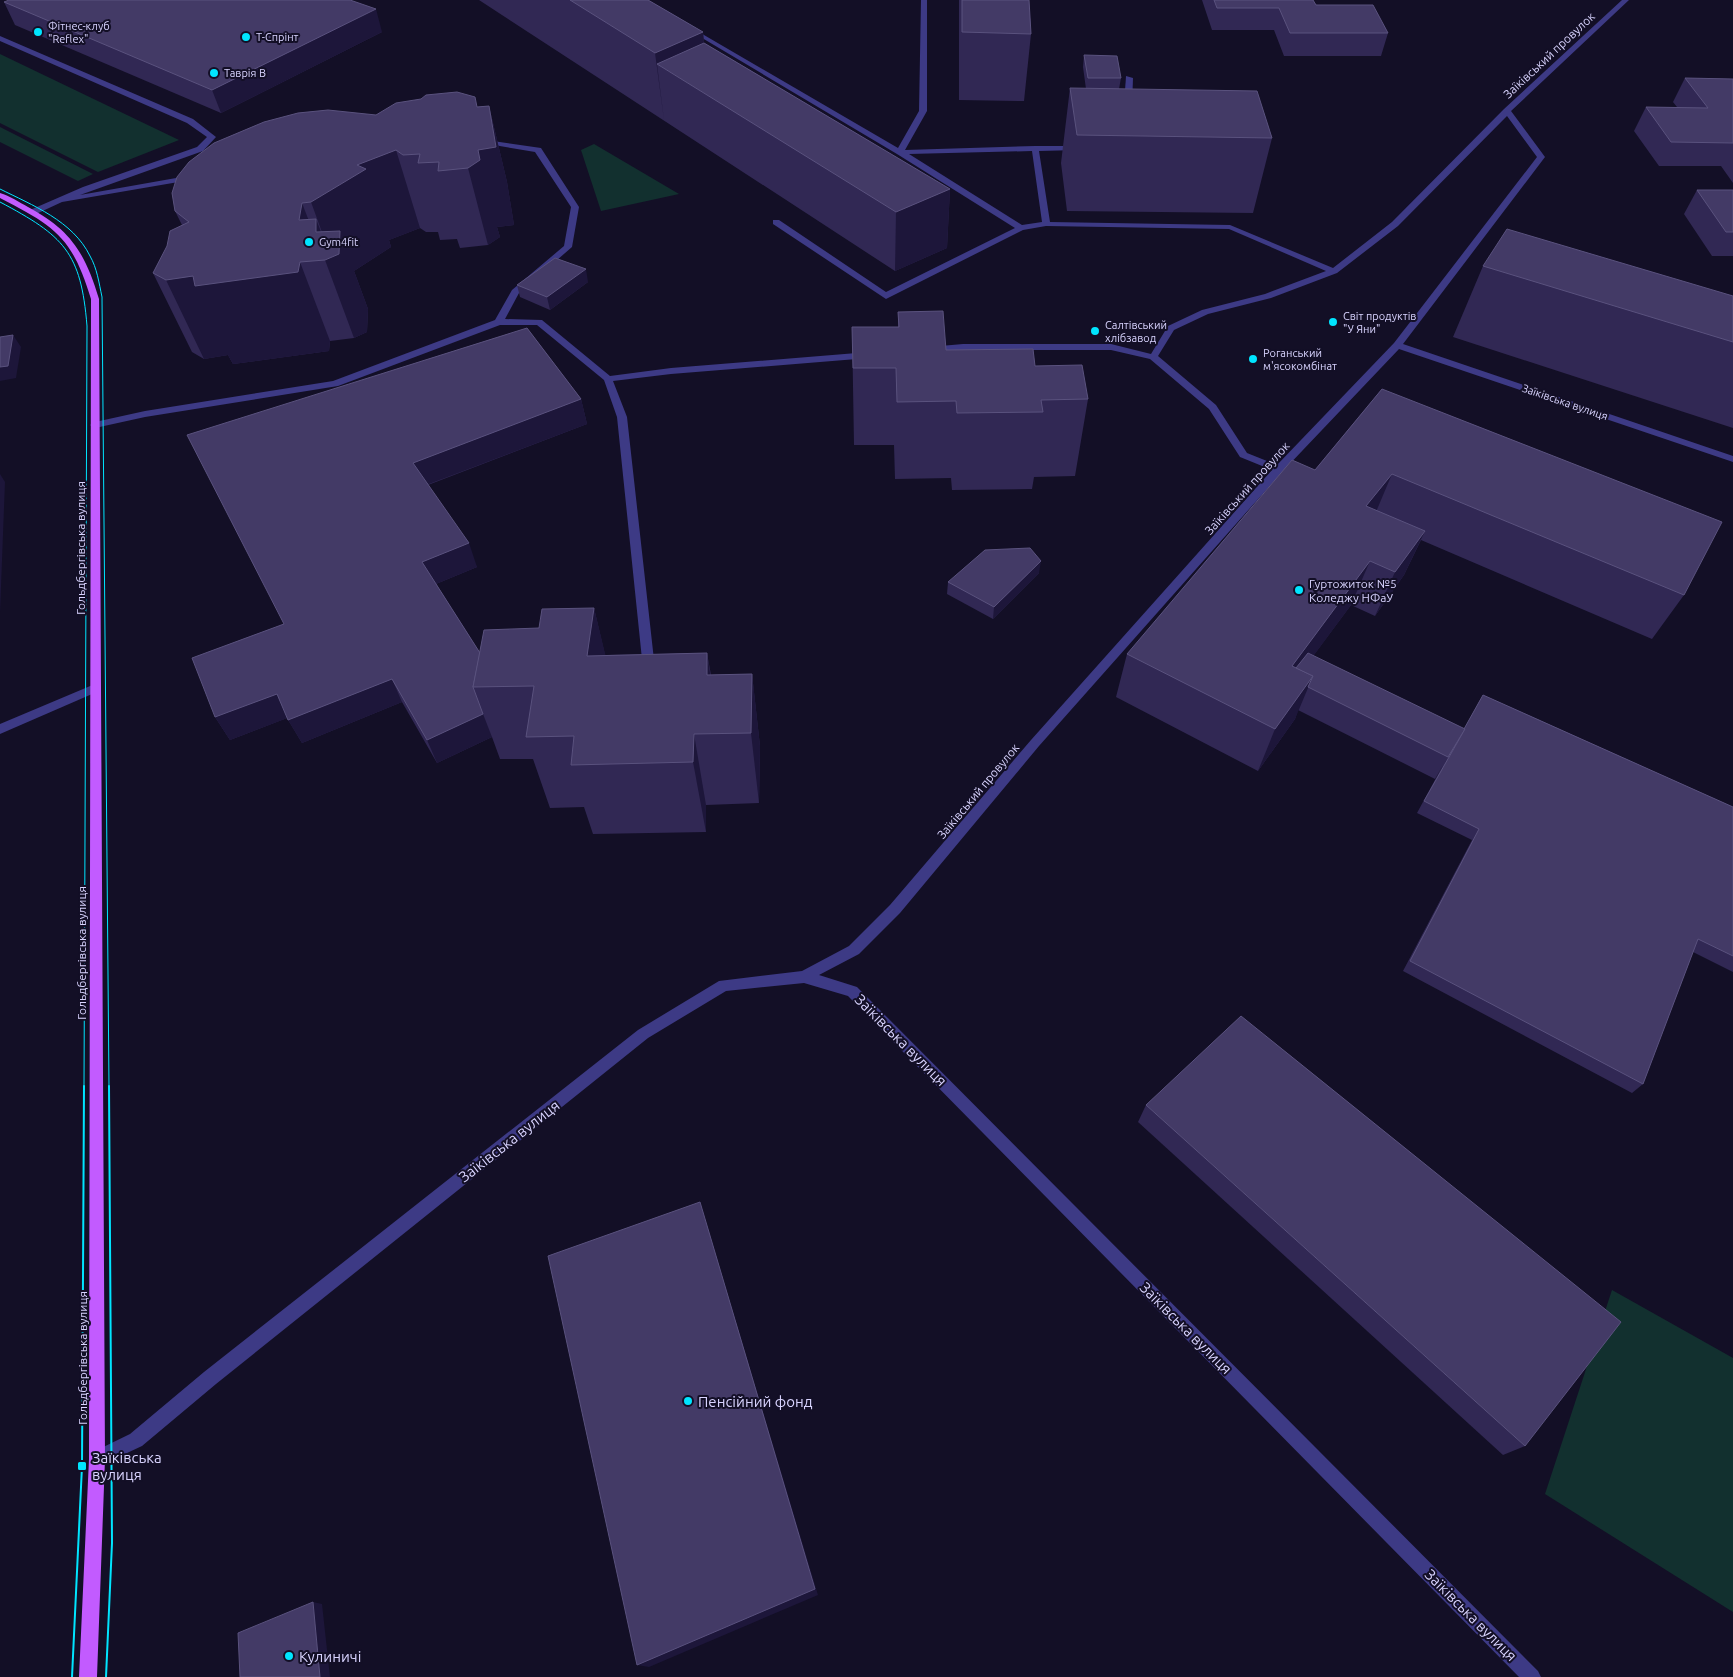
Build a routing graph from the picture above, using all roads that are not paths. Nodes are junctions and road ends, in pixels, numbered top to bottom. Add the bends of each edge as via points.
1 (924, 0) edge
2 (1626, 0) edge
3 (682, 24) edge
4 (0, 38) edge
5 (1130, 78) dead end
6 (1128, 111) edge
7 (1507, 111) junction
8 (476, 140) edge
9 (1035, 148) junction
10 (1084, 148) edge
11 (900, 152) junction
12 (202, 175) edge
13 (0, 195) edge
14 (63, 200) junction
15 (32, 212) junction
16 (776, 222) dead end
17 (1046, 224) junction
18 (1021, 228) junction
19 (1334, 271) junction
20 (499, 322) junction
21 (1397, 345) junction
22 (915, 351) edge
23 (876, 354) edge
24 (1153, 357) junction
25 (608, 380) junction
26 (95, 425) junction
27 (1733, 459) edge
28 (1280, 469) junction
29 (650, 679) edge
30 (95, 688) junction
31 (0, 729) edge
32 (804, 977) junction
33 (97, 1459) junction
34 (88, 1677) edge
35 (1532, 1677) edge

1 - 11 street via 923,111
2 - 7 street, Заїківський провулок
3 - 11 street
4 - 14 street via 190,121 212,137 200,149
5 - 6 street
7 - 19 street via 1395,224
7 - 21 street, Заїківський провулок via 1541,157
8 - 20 street via 538,150 574,207 568,247 514,292
9 - 10 street
9 - 11 street
9 - 17 street
11 - 18 street
12 - 14 street
13 - 15 main road, Гольдбергівська вулиця
14 - 15 street
15 - 26 main road, Гольдбергівська вулиця via 66,235 88,272 94,299
16 - 18 street via 886,296
17 - 18 street
17 - 19 street via 1230,227
19 - 24 street via 1268,296 1205,312 1171,328
20 - 25 street via 539,322
20 - 26 street via 335,384
21 - 27 street, Заїківська вулиця
21 - 28 street, Заїківський провулок
22 - 24 street via 963,347 1111,346
23 - 25 street via 671,371
24 - 28 street via 1213,408 1243,455
25 - 29 street via 622,418
26 - 30 main road, Гольдбергівська вулиця
28 - 32 street, Заїківський провулок via 1035,743 896,909 854,950
30 - 31 street
30 - 33 main road, Гольдбергівська вулиця
32 - 33 street, Заїківська вулиця via 724,986 643,1034 136,1440
32 - 35 street, Заїківська вулиця via 852,991
33 - 34 main road, Гольдбергівська вулиця

